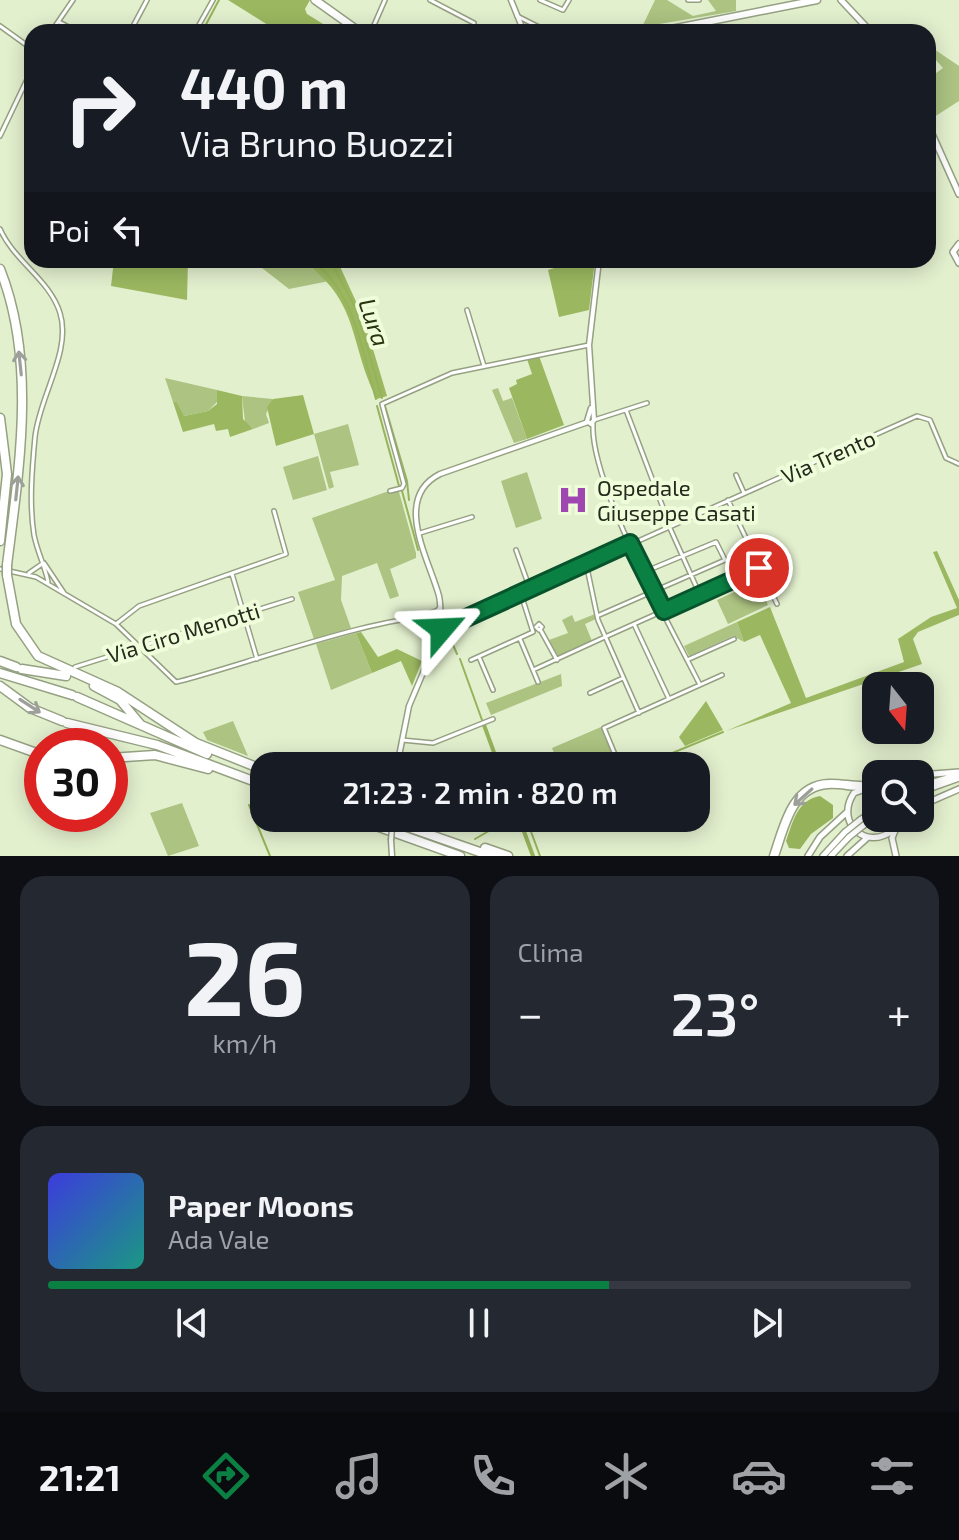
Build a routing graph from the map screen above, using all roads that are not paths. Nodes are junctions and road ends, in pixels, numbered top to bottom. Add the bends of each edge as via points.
1 (73, 0) edge
2 (147, 0) edge
3 (213, 0) edge
4 (318, 0) edge
5 (385, 0) edge
6 (430, 0) edge
7 (511, 0) edge
8 (540, 0) edge
9 (569, 0) edge
10 (688, 0) edge
11 (699, 0) edge
12 (816, 0) edge
13 (841, 0) edge
14 (851, 4) edge
15 (517, 16) junction
16 (59, 22) joint
17 (474, 23) dead end
18 (63, 24) edge
19 (134, 24) edge
20 (200, 24) edge
21 (351, 24) edge
22 (374, 24) edge
23 (520, 24) edge
24 (533, 24) edge
25 (696, 24) edge
26 (865, 24) edge
27 (0, 26) edge
28 (24, 43) edge
29 (24, 86) edge
30 (0, 136) edge
31 (936, 143) edge
32 (959, 194) edge
33 (0, 229) edge
34 (959, 244) edge
35 (959, 263) edge
36 (24, 266) edge
37 (26, 268) edge
38 (598, 268) edge
39 (0, 269) edge
40 (467, 310) dead end
41 (589, 345) junction
42 (484, 366) junction
43 (647, 403) dead end
44 (626, 410) junction
45 (0, 418) edge
46 (590, 420) junction
47 (959, 464) edge
48 (736, 475) dead end
49 (390, 491) dead end
50 (744, 493) junction
51 (728, 500) junction
52 (274, 511) dead end
53 (472, 517) dead end
54 (670, 526) junction
55 (420, 533) junction
56 (0, 541) edge
57 (630, 543) junction
58 (516, 550) dead end
59 (40, 555) junction
60 (683, 556) junction
61 (42, 563) junction
62 (586, 563) junction
63 (759, 568) junction
64 (5, 570) edge
65 (644, 572) junction
66 (29, 573) junction
67 (232, 574) dead end
68 (52, 575) junction
69 (691, 575) junction
70 (48, 583) junction
71 (530, 589) junction
72 (654, 592) junction
73 (521, 594) junction
74 (700, 595) junction
75 (67, 596) junction
76 (292, 599) dead end
77 (777, 604) dead end
78 (440, 609) junction
79 (664, 611) junction
80 (243, 613) junction
81 (597, 616) junction
82 (416, 617) junction
83 (406, 619) junction
84 (433, 620) junction
85 (441, 621) junction
86 (451, 622) junction
87 (116, 624) junction
88 (634, 624) junction
89 (535, 628) junction
90 (431, 629) junction
91 (442, 630) junction
92 (605, 637) junction
93 (520, 639) junction
94 (734, 639) dead end
95 (434, 643) junction
96 (139, 644) junction
97 (479, 656) junction
98 (257, 659) junction
99 (471, 660) dead end
100 (557, 660) junction
101 (687, 660) junction
102 (0, 661) edge
103 (75, 667) dead end
104 (533, 670) junction
105 (0, 673) edge
106 (722, 675) dead end
107 (624, 678) junction
108 (538, 682) dead end
109 (700, 685) junction
110 (0, 686) edge
111 (493, 690) dead end
112 (590, 693) dead end
113 (669, 699) junction
114 (639, 713) junction
115 (493, 719) dead end
116 (142, 726) junction
117 (403, 738) junction
118 (0, 740) edge
119 (24, 749) edge
120 (400, 752) edge
121 (614, 752) edge
122 (128, 757) edge
123 (250, 766) edge
124 (250, 767) edge
125 (934, 775) edge
126 (959, 775) edge
127 (247, 779) junction
128 (250, 780) edge
129 (934, 782) edge
130 (862, 785) edge
131 (934, 786) edge
132 (959, 789) edge
133 (862, 790) edge
134 (934, 800) edge
135 (847, 812) junction
136 (862, 822) edge
137 (392, 832) edge
138 (393, 832) edge
139 (421, 832) edge
140 (887, 832) edge
141 (896, 832) edge
142 (847, 835) junction
143 (881, 837) junction
144 (868, 838) junction
145 (449, 842) junction
146 (893, 845) junction
147 (392, 856) edge
148 (460, 856) edge
149 (491, 856) edge
150 (508, 856) edge
151 (774, 856) edge
152 (808, 856) edge
153 (823, 856) edge
154 (831, 856) edge
155 (847, 856) edge
156 (896, 856) edge

1 - 16 street
2 - 19 street
3 - 20 street
4 - 21 highway
5 - 22 street
6 - 17 street
7 - 15 street
8 - 9 street via 563,10
10 - 11 street
12 - 25 main road
13 - 14 main road
14 - 26 main road
15 - 23 street
15 - 24 street
16 - 18 street
27 - 28 street
29 - 30 street
31 - 32 main road
33 - 36 street
34 - 35 main road via 953,252
37 - 59 street via 52,296 62,325 61,348 35,436 32,504
38 - 41 street
64 -> 39 highway via 22,405 15,321
40 - 42 street
41 - 42 street
41 - 46 street
42 - 49 street via 444,375 381,405 404,484
43 - 44 street
44 - 46 street
44 - 54 street
45 - 56 highway via 7,474
46 - 55 street via 446,472 422,492 415,519
46 - 57 street via 595,456
47 - 50 street, Via Trento via 946,458 930,420 919,416
48 - 50 street
50 - 51 street, Via Trento
51 - 54 street, Via Trento
51 - 63 street
52 - 87 street via 286,554 146,603
53 - 55 street
54 - 57 street, Via Trento
54 - 60 street
55 - 78 street
57 - 62 street, Via Trento
57 - 65 street
58 - 71 street
59 - 61 street
59 - 68 street
60 - 65 street
60 - 69 street
60 - 69 street via 716,542 725,560
61 - 66 street
61 - 70 street
62 - 71 street, Via Trento
62 - 81 street
63 - 74 street
63 - 77 street
64 - 66 street
64 - 123 highway via 14,619 38,656 118,692 196,743
65 - 72 street
66 - 70 street
67 - 80 street
68 - 70 street
68 - 75 street
69 - 72 street
69 - 74 street
70 - 75 street
71 - 73 street, Via Trento
72 - 79 street
72 - 81 street
73 - 86 street, Via Trento
73 - 89 street
74 - 79 street
75 - 87 street
76 - 80 street, Via Ciro Menotti
78 - 82 street
78 - 84 street
78 - 85 street
79 - 88 street
79 - 101 street
80 - 96 street, Via Ciro Menotti
80 - 98 street
81 - 92 street
82 - 83 street
82 - 84 street
83 - 90 street via 422,621
83 - 98 street
84 - 85 street
84 - 90 street
85 - 86 street
85 - 91 street
86 - 91 street
87 - 96 street
88 - 92 street
88 - 113 street
89 - 93 street
89 - 100 street
90 - 91 street
90 - 95 street
91 - 95 street
92 - 100 street
92 - 107 street
93 - 97 street
93 - 104 street
94 - 101 street
95 - 117 street
96 - 98 street via 173,681
96 - 103 street, Via Ciro Menotti
97 - 99 street
97 - 111 street
100 - 104 street
101 - 109 street
102 - 116 highway via 90,684 120,700
104 - 108 street
105 - 116 highway via 74,696
106 - 109 street
107 - 112 street
107 - 114 street
109 - 113 street
110 -> 127 highway via 30,708 65,722 157,745
113 - 114 street
114 - 121 street via 604,728
115 - 117 street via 433,743
116 - 124 highway
117 - 120 street
118 - 119 highway
122 - 127 highway via 163,756
125 - 126 main road
126 - 129 main road
126 - 131 main road
127 - 128 highway
130 -> 151 highway via 833,783 809,789 790,810
132 - 134 main road
133 - 135 main road via 854,793
135 - 144 main road via 855,831
135 - 152 main road
136 - 142 main road, bridge
137 - 147 street, bridge
138 - 148 highway
139 - 145 highway
140 - 143 main road
141 - 146 main road
142 - 153 main road
142 - 154 main road
143 - 144 main road
143 - 146 main road
144 - 155 main road
145 - 149 highway
145 - 150 highway
146 - 156 main road

